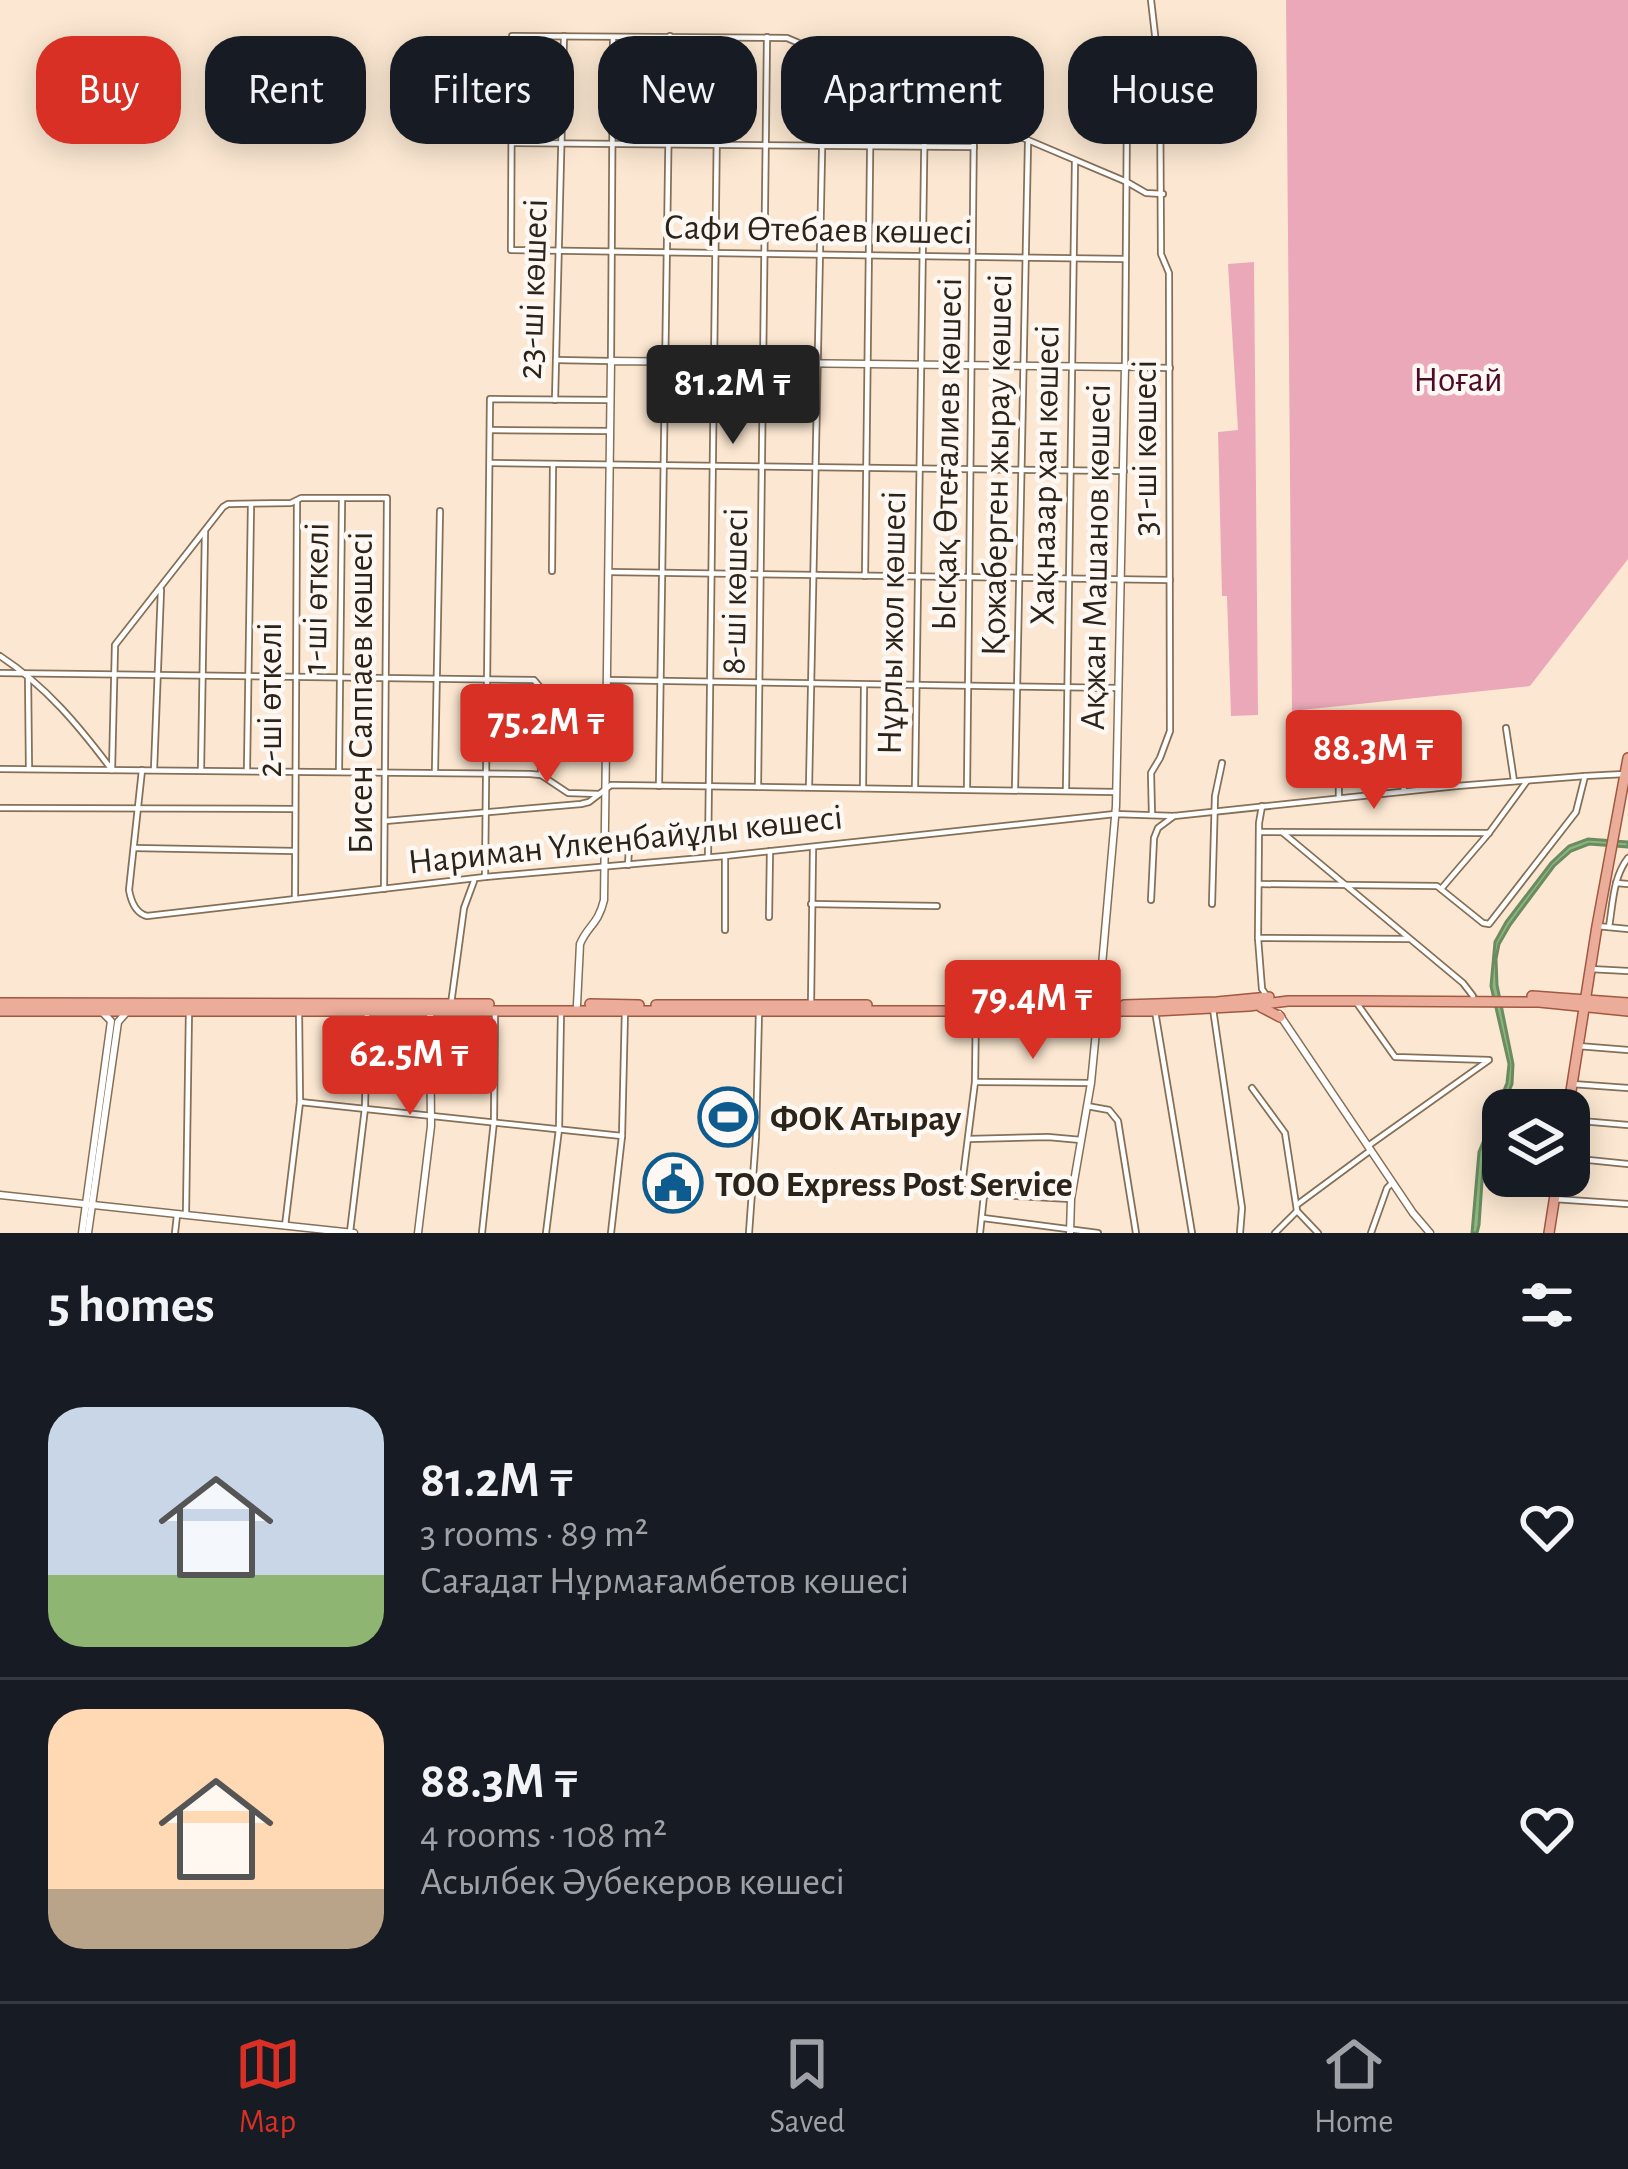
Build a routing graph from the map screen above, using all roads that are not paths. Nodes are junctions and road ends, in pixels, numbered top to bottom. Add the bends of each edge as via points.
1 (1151, 0) edge
2 (757, 37) edge
3 (767, 37) junction
4 (781, 38) edge
5 (512, 144) edge
6 (563, 144) edge
7 (613, 144) edge
8 (668, 144) edge
9 (718, 144) joint
10 (1028, 144) edge
11 (1033, 144) edge
12 (1127, 144) edge
13 (766, 145) junction
14 (822, 146) junction
15 (871, 146) junction
16 (925, 147) junction
17 (974, 147) joint
18 (1075, 161) junction
19 (1126, 182) junction
20 (1162, 194) junction
21 (560, 251) junction
22 (612, 252) junction
23 (667, 253) junction
24 (716, 254) junction
25 (765, 254) junction
26 (820, 255) junction
27 (869, 256) junction
28 (923, 256) junction
29 (974, 257) junction
30 (1026, 258) junction
31 (1073, 258) junction
32 (1125, 259) junction
33 (556, 360) junction
34 (611, 361) junction
35 (665, 361) junction
36 (714, 362) junction
37 (764, 362) junction
38 (818, 362) junction
39 (868, 363) junction
40 (921, 364) junction
41 (973, 364) junction
42 (1024, 364) junction
43 (1072, 365) junction
44 (1125, 367) junction
45 (1170, 368) junction
46 (555, 400) junction
47 (610, 400) junction
48 (490, 430) junction
49 (610, 431) junction
50 (490, 463) junction
51 (553, 464) junction
52 (610, 465) junction
53 (664, 467) junction
54 (712, 467) junction
55 (762, 468) junction
56 (815, 468) junction
57 (866, 469) junction
58 (920, 469) junction
59 (971, 470) junction
60 (1022, 470) junction
61 (1070, 471) junction
62 (1124, 471) junction
63 (342, 498) junction
64 (297, 501) junction
65 (251, 505) junction
66 (440, 512) dead end
67 (205, 531) junction
68 (552, 571) dead end
69 (609, 572) junction
70 (662, 573) junction
71 (711, 574) junction
72 (760, 574) junction
73 (813, 575) junction
74 (865, 576) junction
75 (918, 577) junction
76 (970, 578) junction
77 (1019, 578) junction
78 (1069, 579) junction
79 (1122, 580) junction
80 (1170, 580) junction
81 (161, 586) junction
82 (0, 656) edge
83 (0, 673) edge
84 (28, 674) junction
85 (114, 675) junction
86 (158, 675) junction
87 (202, 675) junction
88 (249, 676) junction
89 (296, 677) junction
90 (340, 677) junction
91 (386, 678) junction
92 (438, 678) junction
93 (489, 679) junction
94 (608, 680) junction
95 (660, 680) junction
96 (710, 680) junction
97 (759, 681) junction
98 (811, 682) junction
99 (864, 683) junction
100 (916, 684) junction
101 (968, 685) junction
102 (1017, 686) junction
103 (1067, 687) junction
104 (1119, 688) junction
105 (1506, 728) dead end
106 (1452, 742) dead end
107 (1628, 758) edge
108 (1222, 763) dead end
109 (0, 769) edge
110 (29, 769) junction
111 (112, 770) junction
112 (142, 770) junction
113 (154, 770) junction
114 (201, 770) junction
115 (247, 770) junction
116 (295, 771) junction
117 (339, 771) junction
118 (385, 771) junction
119 (435, 772) junction
120 (488, 773) junction
121 (1625, 774) junction
122 (541, 775) junction
123 (1585, 776) junction
124 (1528, 780) junction
125 (1514, 782) junction
126 (659, 786) junction
127 (707, 786) junction
128 (1457, 786) junction
129 (758, 787) junction
130 (809, 787) junction
131 (607, 788) junction
132 (862, 788) junction
133 (915, 788) junction
134 (967, 789) junction
135 (1015, 789) junction
136 (1066, 790) junction
137 (1403, 791) junction
138 (1117, 792) junction
139 (598, 794) junction
140 (1339, 798) junction
141 (1262, 806) junction
142 (1248, 807) junction
143 (0, 808) edge
144 (138, 808) junction
145 (295, 809) junction
146 (484, 811) junction
147 (1215, 811) junction
148 (1115, 814) junction
149 (1155, 815) junction
150 (1174, 816) junction
151 (385, 821) junction
152 (1259, 823) junction
153 (1158, 828) junction
154 (1260, 832) junction
155 (1282, 832) junction
156 (1489, 833) junction
157 (654, 845) dead end
158 (813, 846) junction
159 (134, 848) junction
160 (295, 851) junction
161 (770, 851) junction
162 (708, 856) junction
163 (724, 856) junction
164 (1628, 858) edge
165 (628, 865) junction
166 (605, 866) junction
167 (485, 877) junction
168 (475, 878) junction
169 (1616, 883) junction
170 (1259, 884) junction
171 (1628, 884) edge
172 (1344, 886) junction
173 (1441, 889) junction
174 (384, 890) junction
175 (295, 899) junction
176 (1151, 900) dead end
177 (811, 904) junction
178 (1212, 904) dead end
179 (937, 906) dead end
180 (769, 917) dead end
181 (1603, 927) junction
182 (1628, 929) edge
183 (725, 930) dead end
184 (1258, 938) junction
185 (1408, 939) junction
186 (1590, 969) junction
187 (1628, 971) edge
188 (1473, 995) junction
189 (1269, 1000) junction
190 (1356, 1001) junction
191 (1584, 1003) junction
192 (451, 1004) junction
193 (577, 1004) junction
194 (811, 1005) junction
195 (1249, 1006) junction
196 (0, 1007) edge
197 (624, 1007) junction
198 (1628, 1007) edge
199 (189, 1008) junction
200 (299, 1008) junction
201 (430, 1008) junction
202 (759, 1008) junction
203 (976, 1008) junction
204 (1099, 1008) junction
205 (1213, 1009) junction
206 (495, 1010) junction
207 (561, 1010) junction
208 (101, 1011) junction
209 (367, 1011) junction
210 (1155, 1011) junction
211 (128, 1012) junction
212 (1280, 1017) junction
213 (1578, 1046) junction
214 (1628, 1050) edge
215 (975, 1082) junction
216 (1091, 1083) junction
217 (1572, 1084) junction
218 (1252, 1088) dead end
219 (1628, 1088) edge
220 (1571, 1089) edge
221 (301, 1102) junction
222 (1087, 1106) junction
223 (365, 1108) junction
224 (431, 1116) junction
225 (494, 1121) junction
226 (1590, 1122) edge
227 (1628, 1125) edge
228 (559, 1129) junction
229 (622, 1136) junction
230 (969, 1139) junction
231 (1081, 1140) junction
232 (1370, 1148) junction
233 (1590, 1160) edge
234 (1628, 1164) edge
235 (1393, 1183) junction
236 (0, 1195) edge
237 (984, 1195) junction
238 (1071, 1199) junction
239 (1554, 1199) joint
240 (1628, 1204) edge
241 (89, 1206) junction
242 (1297, 1208) junction
243 (182, 1216) junction
244 (982, 1218) junction
245 (285, 1226) junction
246 (1037, 1230) edge
247 (1070, 1232) edge
248 (1428, 1232) edge
249 (85, 1233) edge
250 (175, 1233) edge
251 (352, 1233) edge
252 (418, 1233) edge
253 (482, 1233) edge
254 (546, 1233) edge
255 (610, 1233) edge
256 (749, 1233) edge
257 (980, 1233) edge
258 (1098, 1233) edge
259 (1136, 1233) edge
260 (1192, 1233) edge
261 (1240, 1233) edge
262 (1275, 1233) edge
263 (1318, 1233) edge
264 (1372, 1233) edge
265 (1549, 1233) edge

1 - 20 street, 31-ші көшесі
2 - 3 street
3 - 4 street
3 - 13 street, 8-шi көшесi
5 - 21 street, Сафи Өтебаев көшесі via 511,250
6 - 21 street, 23-шi көшесi
7 - 22 street
8 - 23 street
9 - 13 street
9 - 24 street
10 - 30 street, Қожаберген жырау көшесі
11 - 18 street
12 - 19 street, Ақжан Машанов көшесі
13 - 14 street
13 - 25 street, 8-шi көшесi
14 - 15 street
14 - 26 street
15 - 16 street
15 - 27 street
16 - 17 street
16 - 28 street, Нұрлы жол көшесі
17 - 29 street, Ысқақ Өтеғалиев көшесі
18 - 19 street
18 - 31 street, Хақназар хан көшесі
19 - 20 street
19 - 32 street, Ақжан Машанов көшесі
20 - 45 street, 31-ші көшесі
21 - 22 street, Сафи Өтебаев көшесі
21 - 33 street, 23-шi көшесi
22 - 23 street, Сафи Өтебаев көшесі
22 - 34 street
23 - 24 street, Сафи Өтебаев көшесі
23 - 35 street
24 - 25 street, Сафи Өтебаев көшесі
24 - 36 street
25 - 26 street, Сафи Өтебаев көшесі
25 - 37 street, 8-шi көшесi
26 - 27 street, Сафи Өтебаев көшесі
26 - 38 street
27 - 28 street, Сафи Өтебаев көшесі
27 - 39 street
28 - 29 street, Сафи Өтебаев көшесі
28 - 40 street, Нұрлы жол көшесі
29 - 30 street, Сафи Өтебаев көшесі
29 - 41 street, Ысқақ Өтеғалиев көшесі
30 - 31 street, Сафи Өтебаев көшесі
30 - 42 street, Қожаберген жырау көшесі
31 - 32 street, Сафи Өтебаев көшесі
31 - 43 street, Хақназар хан көшесі
32 - 44 street, Ақжан Машанов көшесі
33 - 34 street
33 - 46 street, 23-шi көшесi
34 - 35 street
34 - 47 street
35 - 36 street
35 - 53 street
36 - 37 street
36 - 54 street
37 - 38 street
37 - 55 street, 8-шi көшесi
38 - 39 street
38 - 56 street
39 - 40 street
39 - 57 street
40 - 41 street
40 - 58 street, Нұрлы жол көшесі
41 - 42 street
41 - 59 street, Ысқақ Өтеғалиев көшесі
42 - 43 street
42 - 60 street, Қожаберген жырау көшесі
43 - 44 street
43 - 61 street, Хақназар хан көшесі
44 - 45 street
44 - 62 street, Ақжан Машанов көшесі
45 - 80 street, 31-ші көшесі
46 - 47 street
46 - 48 street via 490,398
47 - 49 street
48 - 49 street
48 - 50 street
49 - 52 street
50 - 51 street
50 - 93 street
51 - 52 street
51 - 68 street
52 - 53 street
52 - 69 street
53 - 54 street
53 - 70 street
54 - 55 street
54 - 71 street
55 - 56 street
55 - 72 street, 8-шi көшесi
56 - 57 street
56 - 73 street
57 - 58 street
57 - 74 street
58 - 59 street
58 - 75 street, Нұрлы жол көшесі
59 - 60 street
59 - 76 street, Ысқақ Өтеғалиев көшесі
60 - 61 street
60 - 77 street, Қожаберген жырау көшесі
61 - 62 street
61 - 78 street, Хақназар хан көшесі
62 - 79 street, Ақжан Машанов көшесі
63 - 64 street
63 - 90 street, 1-ші өткелі
63 - 91 street, Бисен Саппаев көшесі via 387,498
64 - 65 street
64 - 89 street, 2-ші өткелі
65 - 67 street via 228,504
65 - 88 street
66 - 92 street
67 - 81 street
67 - 87 street
69 - 70 street
69 - 94 street
70 - 71 street
70 - 95 street
71 - 72 street
71 - 96 street
72 - 73 street
72 - 97 street, 8-шi көшесi
73 - 74 street
73 - 98 street
74 - 75 street
75 - 76 street
75 - 100 street, Нұрлы жол көшесі
76 - 77 street
76 - 101 street, Ысқақ Өтеғалиев көшесі
77 - 78 street
77 - 102 street, Қожаберген жырау көшесі
78 - 79 street
78 - 103 street, Хақназар хан көшесі
79 - 80 street
79 - 104 street, Ақжан Машанов көшесі
80 - 149 street, 31-ші көшесі via 1170,730 1151,773
81 - 85 street via 115,645
81 - 86 street
82 - 84 street
83 - 84 street
84 - 85 street
84 - 110 street
84 - 111 street
85 - 86 street
85 - 111 street
86 - 87 street
86 - 113 street
87 - 88 street
87 - 114 street
88 - 89 street
88 - 115 street
89 - 90 street
89 - 116 street, 2-ші өткелі
90 - 91 street
90 - 117 street, 1-ші өткелі
91 - 92 street
91 - 118 street, Бисен Саппаев көшесі
92 - 93 street
92 - 119 street
93 - 120 street
93 - 122 street via 538,681
94 - 95 street
94 - 131 street
95 - 96 street
95 - 126 street
96 - 97 street
96 - 127 street
97 - 98 street
97 - 129 street, 8-шi көшесi
98 - 99 street
98 - 130 street
99 - 100 street
99 - 132 street
100 - 101 street
100 - 133 street, Нұрлы жол көшесі
101 - 102 street
101 - 134 street, Ысқақ Өтеғалиев көшесі
102 - 103 street
102 - 135 street, Қожаберген жырау көшесі
103 - 104 street
103 - 136 street, Хақназар хан көшесі
104 - 138 street, Ақжан Машанов көшесі
105 - 125 street
106 - 128 street
107 - 121 main road
108 - 147 street
109 - 110 street
110 - 111 street
111 - 112 street
112 - 113 street
112 - 144 street
113 - 114 street
114 - 115 street
115 - 116 street
116 - 117 street
116 - 145 street, 2-ші өткелі
117 - 118 street
118 - 119 street
118 - 151 street, Бисен Саппаев көшесі
119 - 120 street
120 - 122 street
120 - 146 street
121 - 123 street, Нариман Үлкенбайұлы көшесі
121 - 181 main road
122 - 139 street via 563,791
123 - 124 street, Нариман Үлкенбайұлы көшесі
123 - 173 street via 1576,812 1494,920 1486,924
124 - 125 street, Нариман Үлкенбайұлы көшесі
124 - 156 street
125 - 128 street, Нариман Үлкенбайұлы көшесі
126 - 127 street
126 - 131 street
127 - 129 street
127 - 162 street
128 - 137 street, Нариман Үлкенбайұлы көшесі
129 - 130 street
130 - 132 street
131 - 139 street
131 - 166 street
132 - 133 street
133 - 134 street
134 - 135 street
135 - 136 street
136 - 138 street
137 - 140 street, Нариман Үлкенбайұлы көшесі
137 - 140 street via 1393,738 1354,751 1339,770
138 - 148 street, Ақжан Машанов көшесі
139 - 146 street via 581,804
140 - 141 street, Нариман Үлкенбайұлы көшесі
141 - 142 street, Нариман Үлкенбайұлы көшесі
141 - 152 street
142 - 147 street, Нариман Үлкенбайұлы көшесі
142 - 152 street
143 - 144 street
144 - 145 street
144 - 159 street
145 - 160 street, 2-ші өткелі
146 - 151 street
146 - 167 street
147 - 150 street, Нариман Үлкенбайұлы көшесі
147 - 178 street
148 - 149 street, Нариман Үлкенбайұлы көшесі
148 - 158 street, Нариман Үлкенбайұлы көшесі
148 - 204 street, Ақжан Машанов көшесі
149 - 150 street, Нариман Үлкенбайұлы көшесі
149 - 153 street, 31-ші көшесі
150 - 153 street
151 - 174 street, Бисен Саппаев көшесі
152 - 154 street
153 - 176 street, 31-ші көшесі
154 - 155 street
154 - 170 street
155 - 156 street
155 - 172 street
156 - 173 street
157 - 165 street via 628,848
158 - 161 street, Нариман Үлкенбайұлы көшесі
158 - 177 street
159 - 160 street
159 - 175 street, Нариман Үлкенбайұлы көшесі via 129,890 140,914
160 - 175 street, 2-ші өткелі
161 - 163 street, Нариман Үлкенбайұлы көшесі
161 - 180 street
162 - 163 street, Нариман Үлкенбайұлы көшесі
162 - 165 street, Нариман Үлкенбайұлы көшесі
163 - 183 street
164 - 169 street
165 - 166 street, Нариман Үлкенбайұлы көшесі
166 - 167 street, Нариман Үлкенбайұлы көшесі
166 - 193 street via 600,915 580,944
167 - 168 street, Нариман Үлкенбайұлы көшесі
168 - 174 street, Нариман Үлкенбайұлы көшесі
168 - 192 street
169 - 171 street
169 - 181 street
170 - 172 street
170 - 184 street
172 - 173 street
172 - 185 street
174 - 175 street, Нариман Үлкенбайұлы көшесі
177 - 179 street
177 - 194 street
181 - 182 street
181 - 186 main road
184 - 185 street
184 - 189 street
185 - 188 street
186 - 187 street
186 - 191 main road
188 - 189 main road
188 - 191 main road
189 - 190 main road
189 - 195 main road
189 - 204 main road
189 - 212 street
190 - 191 main road
190 - 232 street via 1395,1058 1489,1059
191 - 198 main road
191 - 213 main road
192 - 193 main road
192 - 201 main road
193 - 197 main road
194 - 202 main road
194 - 203 main road
195 - 205 main road
195 - 212 main road
196 - 199 main road
196 - 208 main road
197 - 202 main road
197 - 207 main road
197 - 229 street
199 - 200 main road
199 - 211 main road
199 - 243 street
200 - 201 main road
200 - 209 main road
200 - 221 street
201 - 206 main road
201 - 209 main road
201 - 224 street
202 - 203 main road
202 - 256 street
203 - 204 main road
203 - 215 street
204 - 210 main road
204 - 216 street, Ақжан Машанов көшесі
205 - 210 main road
205 - 261 street
206 - 207 main road
206 - 225 street
207 - 228 street
208 - 211 main road
208 - 241 street via 111,1021
209 - 223 street
210 - 260 street
211 - 241 street via 118,1022
212 - 232 street
213 - 214 street
213 - 217 main road
215 - 216 street
215 - 230 street
216 - 222 street, Ақжан Машанов көшесі
217 - 219 street
217 - 220 main road
218 - 242 street via 1286,1132
221 - 223 street
221 - 245 street
222 - 231 street, Ақжан Машанов көшесі
222 - 259 street via 1118,1121
223 - 224 street
223 - 251 street
224 - 225 street
224 - 252 street
225 - 228 street
225 - 253 street
226 - 227 street
228 - 229 street
228 - 254 street
229 - 255 street
230 - 231 street
230 - 237 street via 961,1193
231 - 238 street, Ақжан Машанов көшесі
232 - 235 street
232 - 242 street
233 - 234 street
235 - 248 street
235 - 264 street
236 - 241 street
237 - 238 street
237 - 244 street
238 - 247 street, Ақжан Машанов көшесі
239 - 240 street
239 - 265 main road
241 - 243 street
241 - 249 street
242 - 262 street
242 - 263 street
243 - 245 street
243 - 250 street
244 - 246 street
244 - 257 street
245 - 251 street
246 - 247 street
247 - 258 street

